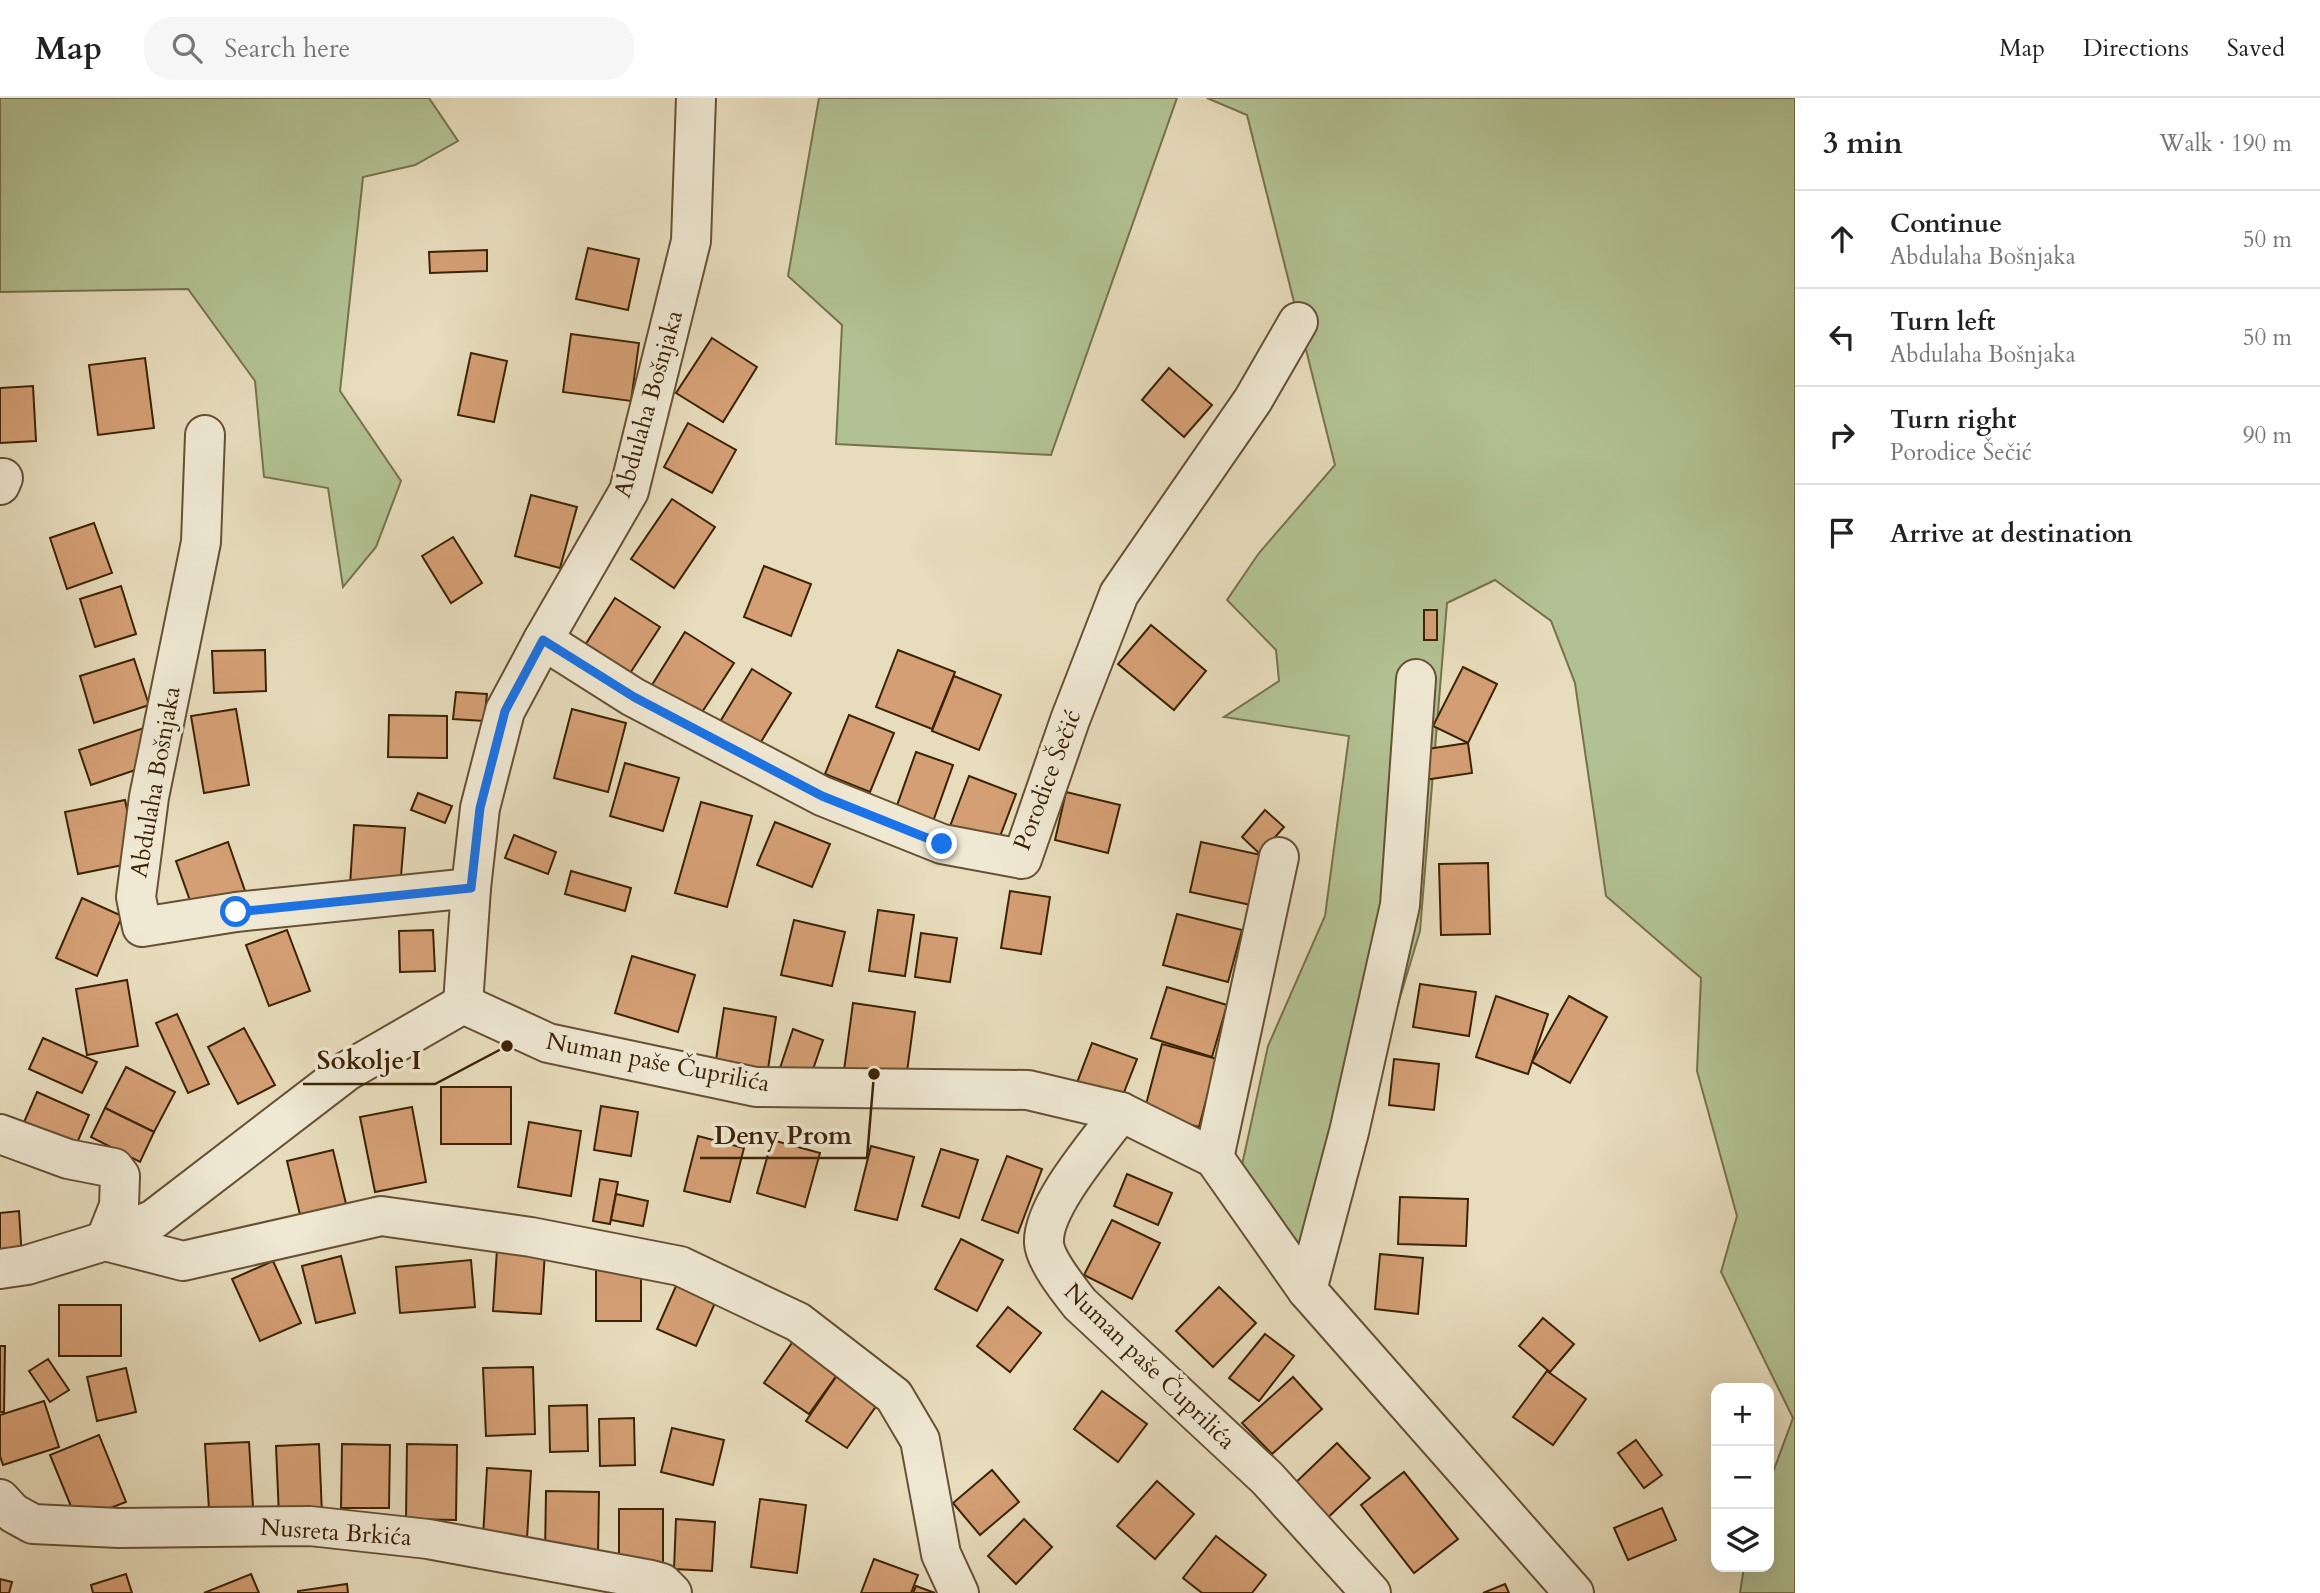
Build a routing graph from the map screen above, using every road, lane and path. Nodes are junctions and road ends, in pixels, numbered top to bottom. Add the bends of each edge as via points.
1 (696, 98) edge
2 (1298, 321) dead end
3 (205, 435) dead end
4 (0, 478) edge
5 (0, 485) edge
6 (543, 640) junction
7 (1416, 679) dead end
8 (1279, 857) dead end
9 (471, 888) junction
10 (463, 1004) junction
11 (1121, 1112) junction
12 (0, 1134) edge
13 (1214, 1158) junction
14 (105, 1241) junction
15 (0, 1269) edge
16 (1307, 1290) junction
17 (0, 1499) edge
18 (672, 1593) edge
19 (959, 1593) edge
20 (1371, 1593) edge
21 (1574, 1593) edge

1 - 6 street, Abdulaha Bošnjaka via 691,242 629,491
2 - 6 street, Porodice Šečić via 1253,400 1119,594 1022,859 942,844 822,796 634,697
3 - 9 street, Abdulaha Bošnjaka via 201,542 149,797 136,897 142,927 236,912
4 - 5 street
6 - 9 street, Abdulaha Bošnjaka via 505,711 480,808
7 - 16 street via 1401,905
8 - 13 street
9 - 10 street, Abdulaha Bošnjaka
10 - 11 street, Numan paše Čuprilića via 548,1043 756,1087 1028,1090
10 - 14 street via 346,1071 154,1219
11 - 13 street, Numan paše Čuprilića
11 - 20 street, Numan paše Čuprilića via 1063,1190 1051,1214 1044,1243 1060,1278 1080,1304 1267,1478
12 - 14 street via 68,1159 114,1168 121,1176 119,1206
13 - 16 street, Numan paše Čuprilića
14 - 15 street
14 - 19 street via 183,1261 381,1216 531,1237 680,1266 798,1322 894,1396 920,1440 941,1554
16 - 21 street, Numan paše Čuprilića
17 - 18 street, Nusreta Brkića via 33,1524 310,1526 428,1538 651,1580

